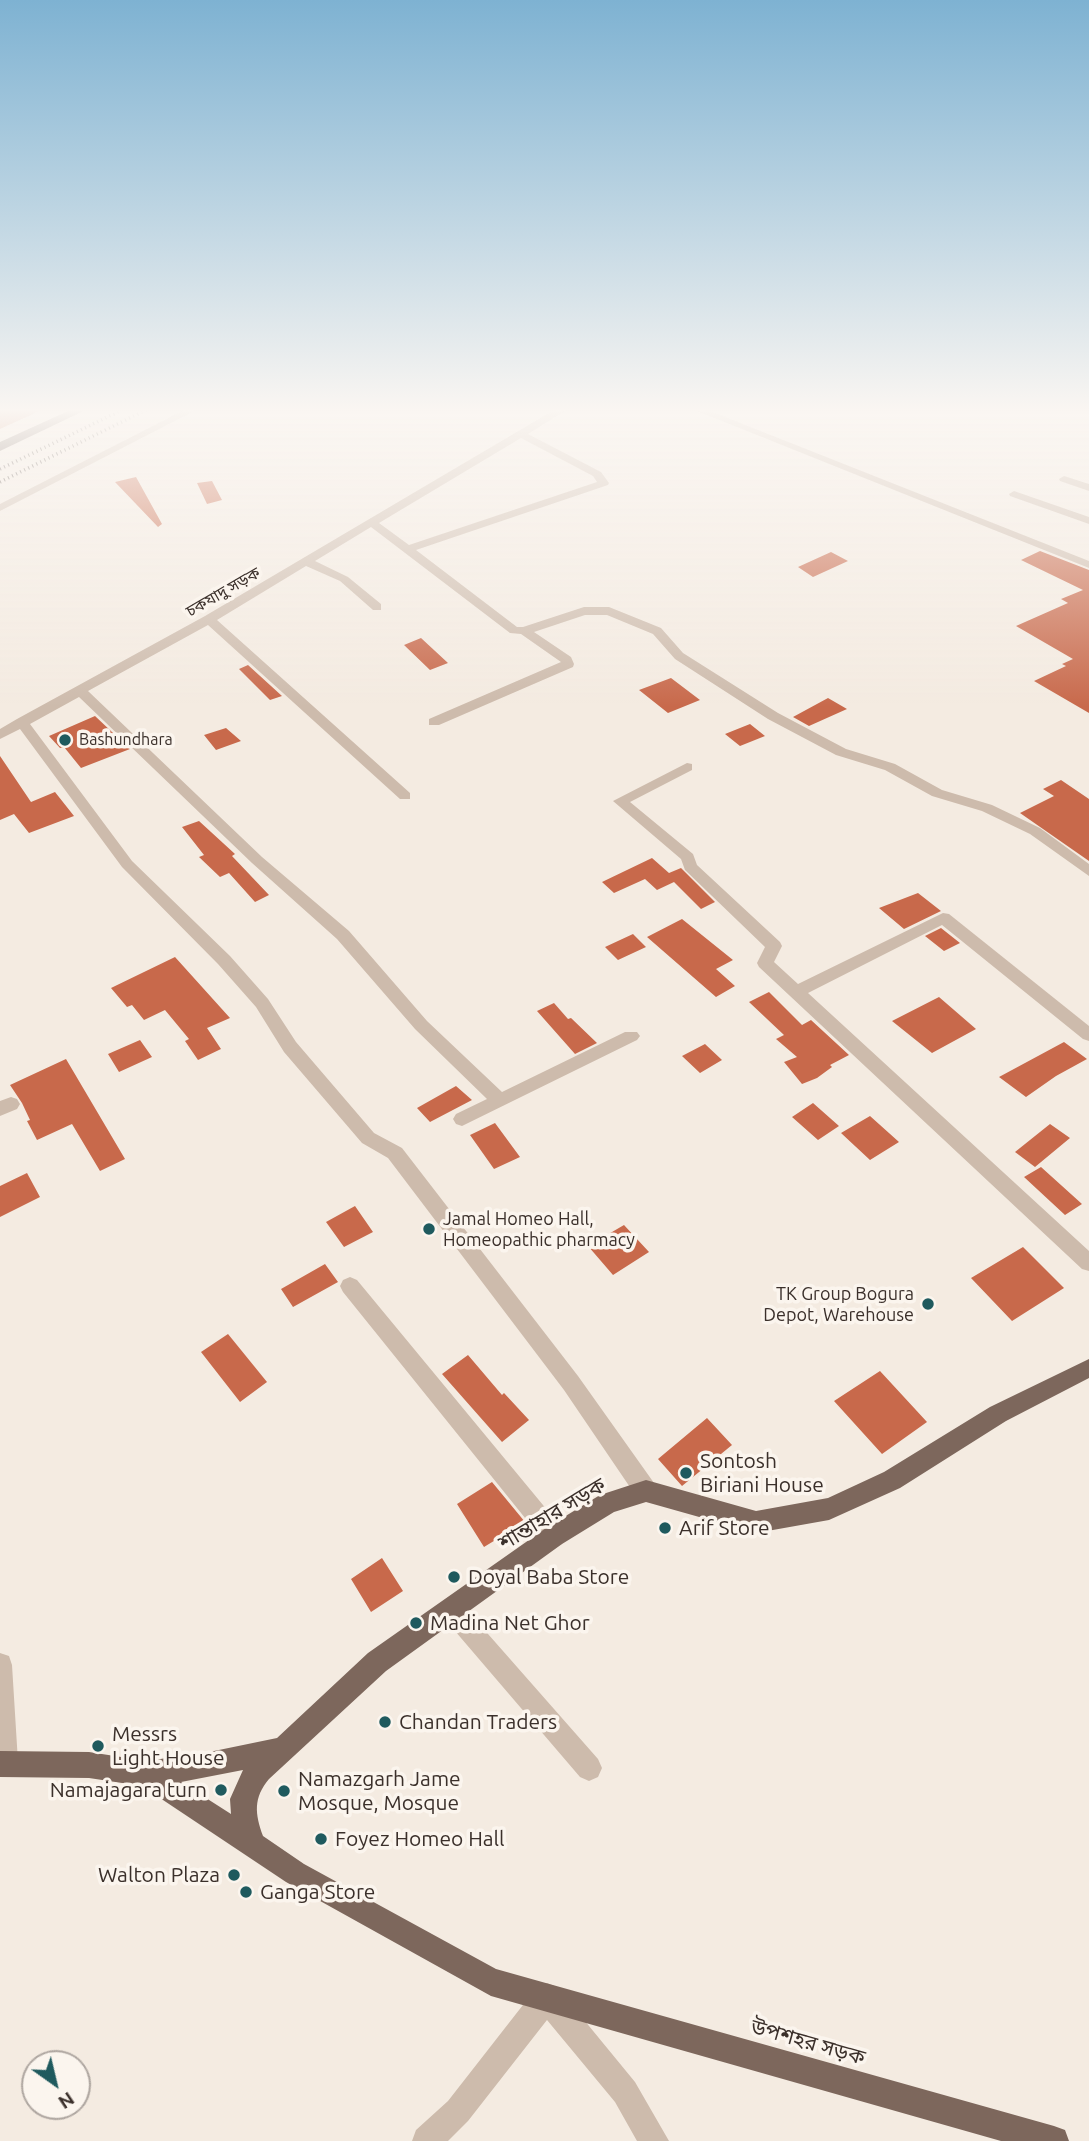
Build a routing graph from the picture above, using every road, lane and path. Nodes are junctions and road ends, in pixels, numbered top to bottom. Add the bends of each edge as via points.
1 (397, 507) edge
2 (533, 507) edge
3 (943, 507) edge
4 (1050, 507) edge
5 (1089, 521) edge
6 (371, 522) junction
7 (408, 549) junction
8 (307, 562) junction
9 (1089, 565) edge
10 (377, 607) dead end
11 (209, 619) junction
12 (524, 631) junction
13 (79, 690) junction
14 (22, 722) junction
15 (433, 722) dead end
16 (0, 734) edge
17 (687, 767) dead end
18 (405, 796) dead end
19 (1089, 871) edge
20 (796, 992) junction
21 (1089, 1035) edge
22 (631, 1036) dead end
23 (499, 1100) junction
24 (462, 1119) dead end
25 (1089, 1263) edge
26 (350, 1286) dead end
27 (1089, 1368) edge
28 (646, 1491) junction
29 (554, 1536) junction
30 (451, 1609) junction
31 (0, 1665) edge
32 (283, 1749) junction
33 (3, 1763) edge
34 (589, 1768) dead end
35 (147, 1774) junction
36 (252, 1841) junction
37 (547, 1997) junction
38 (427, 2141) edge
39 (654, 2141) edge
40 (1054, 2141) edge

1 - 6 street, চকযাদু সড়ক
2 - 7 street
3 - 9 street
4 - 5 street
6 - 7 street
6 - 8 street, চকযাদু সড়ক
7 - 12 street via 506,625
8 - 10 street via 344,579
8 - 11 street, চকযাদু সড়ক
11 - 13 street, চকযাদু সড়ক
11 - 18 street
12 - 15 street via 568,664
12 - 19 street via 584,611 609,611 657,631 679,656 773,716 841,752 890,767 937,793 987,808 1035,831
13 - 14 street, চকযাদু সড়ক
13 - 23 street via 257,860 343,935 421,1025
14 - 16 street, চকযাদু সড়ক
14 - 28 street via 127,864 262,1003 289,1047 368,1138 396,1153
17 - 20 street via 620,801 688,857 690,867 774,946 765,963
20 - 21 street via 943,918
20 - 25 street
22 - 23 street
23 - 24 street
26 - 29 street
27 - 28 main road via 998,1414 892,1480 829,1509 756,1522
28 - 29 main road, শান্তাহার সড়ক via 608,1503
29 - 30 main road, শান্তাহার সড়ক
30 - 32 main road, শান্তাহার সড়ক via 377,1662
30 - 34 street
31 - 33 street
32 - 35 main road
32 - 36 main road, শান্তাহার সড়ক via 248,1784 242,1799 241,1816
33 - 35 main road via 89,1765
35 - 36 main road, উপশহর সড়ক
36 - 37 main road, উপশহর সড়ক via 295,1873 491,1982
37 - 38 street via 458,2111
37 - 39 street via 625,2092
37 - 40 main road, উপশহর সড়ক

